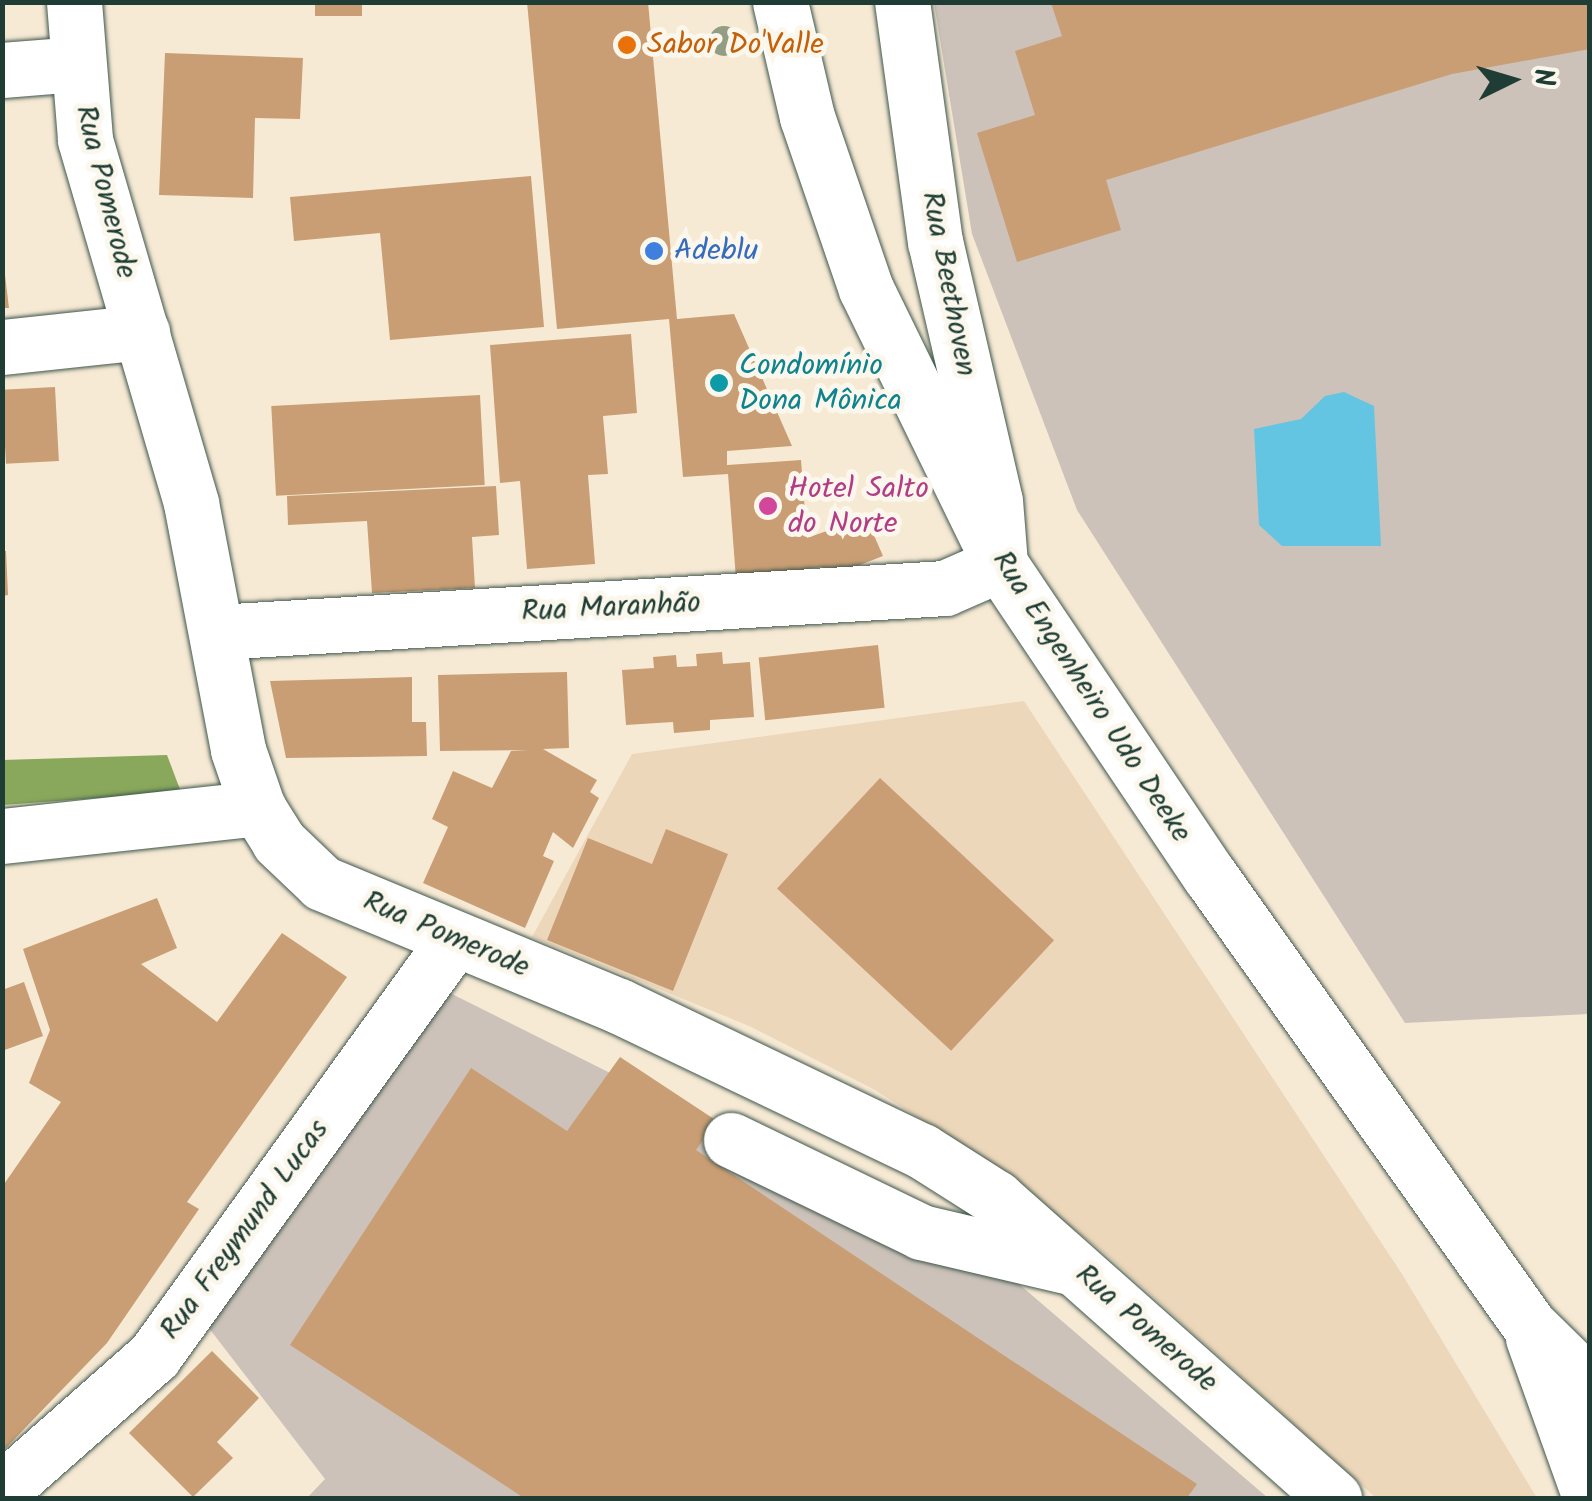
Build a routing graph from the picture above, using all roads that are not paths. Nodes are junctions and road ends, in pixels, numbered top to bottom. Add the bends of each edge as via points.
1 (74, 2) edge
2 (780, 2) edge
3 (902, 2) edge
4 (76, 64) junction
5 (2, 70) edge
6 (142, 332) junction
7 (2, 346) edge
8 (1000, 564) junction
9 (218, 632) junction
10 (258, 808) junction
11 (2, 836) edge
12 (454, 940) junction
13 (731, 1140) dead end
14 (1078, 1269) junction
15 (1529, 1325) junction
16 (1590, 1385) edge
17 (2, 1490) edge
18 (1590, 1496) edge
19 (1334, 1498) edge

1 - 4 street, Rua Pomerode
2 - 8 street, Rua Engenheiro Udo Deeke via 807,117 866,290
3 - 8 street, Rua Beethoven via 935,242 988,468
4 - 5 street
4 - 6 street, Rua Pomerode via 85,140
6 - 7 street
6 - 9 street, Rua Pomerode via 191,503
8 - 9 street, Rua Maranhão via 945,588
8 - 15 street, Rua Engenheiro Udo Deeke via 1210,876
9 - 10 street, Rua Pomerode via 238,750
10 - 11 street
10 - 12 street, Rua Pomerode via 279,842 322,883
12 - 14 street, Rua Pomerode via 619,1006 922,1151 996,1198
12 - 17 street, Rua Freymund Lucas via 154,1356
13 - 14 street via 920,1232
14 - 19 street, Rua Pomerode
15 - 16 street, Rua Engenheiro Udo Deeke
15 - 18 street, Rua Engenheiro Udo Deeke

